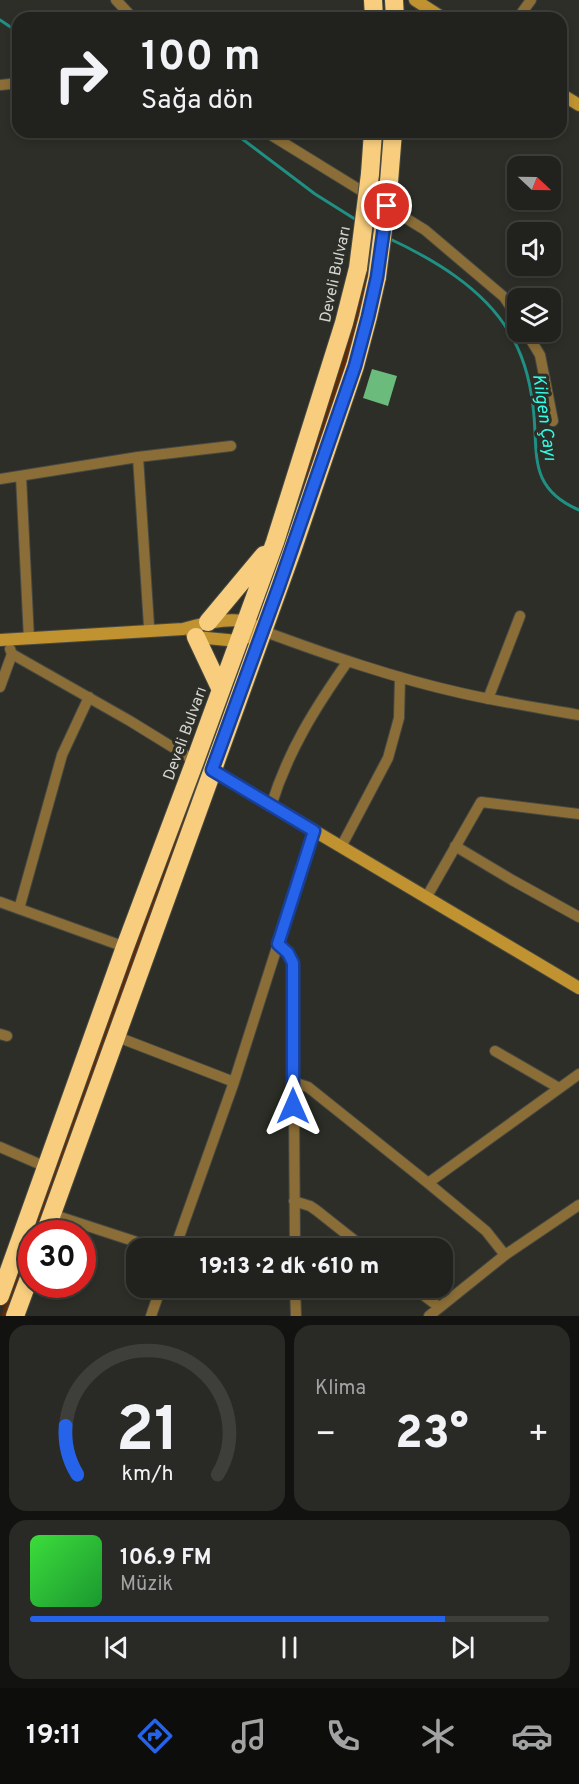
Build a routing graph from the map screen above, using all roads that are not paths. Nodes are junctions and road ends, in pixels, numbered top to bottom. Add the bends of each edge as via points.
1 (116, 0) edge
2 (415, 0) edge
3 (127, 12) edge
4 (434, 12) edge
5 (276, 138) edge
6 (373, 138) edge
7 (393, 138) edge
8 (507, 302) edge
9 (532, 342) edge
10 (553, 421) dead end
11 (231, 446) dead end
12 (138, 457) junction
13 (21, 476) junction
14 (0, 479) edge
15 (274, 542) junction
16 (520, 616) dead end
17 (246, 621) junction
18 (208, 622) junction
19 (148, 630) junction
20 (263, 631) junction
21 (190, 633) junction
22 (29, 639) junction
23 (3, 640) edge
24 (238, 642) junction
25 (12, 654) junction
26 (348, 661) junction
27 (400, 677) junction
28 (0, 687) edge
29 (221, 690) junction
30 (89, 697) junction
31 (488, 699) junction
32 (579, 715) edge
33 (195, 761) junction
34 (212, 770) junction
35 (271, 806) junction
36 (579, 814) edge
37 (314, 831) junction
38 (455, 846) junction
39 (340, 847) junction
40 (426, 898) junction
41 (0, 902) edge
42 (20, 909) junction
43 (579, 917) edge
44 (278, 944) junction
45 (125, 947) junction
46 (579, 988) edge
47 (115, 1036) junction
48 (495, 1051) dead end
49 (579, 1074) edge
50 (234, 1082) junction
51 (293, 1082) junction
52 (559, 1088) junction
53 (0, 1147) edge
54 (46, 1167) junction
55 (428, 1183) junction
56 (294, 1201) junction
57 (579, 1205) edge
58 (51, 1214) junction
59 (49, 1220) edge
60 (179, 1238) edge
61 (295, 1238) edge
62 (351, 1238) edge
63 (126, 1239) edge
64 (505, 1254) junction
65 (5, 1263) edge
66 (0, 1296) edge
67 (22, 1298) edge
68 (157, 1298) edge
69 (295, 1298) edge
70 (428, 1298) edge
71 (439, 1307) junction
72 (15, 1316) edge
73 (151, 1316) edge
74 (296, 1316) edge
75 (429, 1316) edge

1 - 3 street
2 - 4 street
5 - 8 street via 425,230
6 - 15 highway, Develi Bulvarı, bridge via 358,268
7 - 20 highway, bridge via 377,277 368,317 355,366
9 - 10 street via 540,355
11 - 12 street
12 - 13 street
12 - 19 street
13 - 14 street
13 - 22 street
15 - 17 highway, Develi Bulvarı
15 - 18 highway
16 - 31 street
17 - 18 street
17 - 20 street
17 - 24 highway, Develi Bulvarı
18 - 21 street
19 - 21 street
19 - 22 street
20 - 24 street
20 - 26 street
20 - 34 highway
21 - 24 street
21 - 29 highway
22 - 23 street
23 - 25 street
24 - 29 highway, Develi Bulvarı
25 - 28 street
25 - 30 street
26 - 27 street
26 - 35 street via 306,724
27 - 31 street
27 - 39 street via 399,718 388,758
29 - 33 highway, Develi Bulvarı
30 - 33 street
30 - 42 street via 62,755
31 - 32 street
33 - 45 highway, Develi Bulvarı
34 - 35 street
34 - 47 highway
35 - 37 street
36 - 38 street via 481,802
37 - 39 street
37 - 44 street
38 - 40 street
38 - 43 street
39 - 40 street
40 - 46 street
41 - 42 street
42 - 45 street
44 - 50 street
44 - 51 street via 293,963
45 - 54 highway, Develi Bulvarı
47 - 50 street
47 - 58 highway
48 - 52 street
49 - 52 street
50 - 60 street
51 - 55 street via 308,1088
51 - 56 street
52 - 55 street
53 - 54 street
54 - 65 highway, Develi Bulvarı
55 - 64 street via 486,1231
56 - 61 street
56 - 62 street via 316,1210
57 - 64 street
58 - 59 highway
58 - 63 street
64 - 71 street
65 - 66 highway, Develi Bulvarı
67 - 72 highway
68 - 73 street
69 - 74 street
70 - 71 street
71 - 75 street

